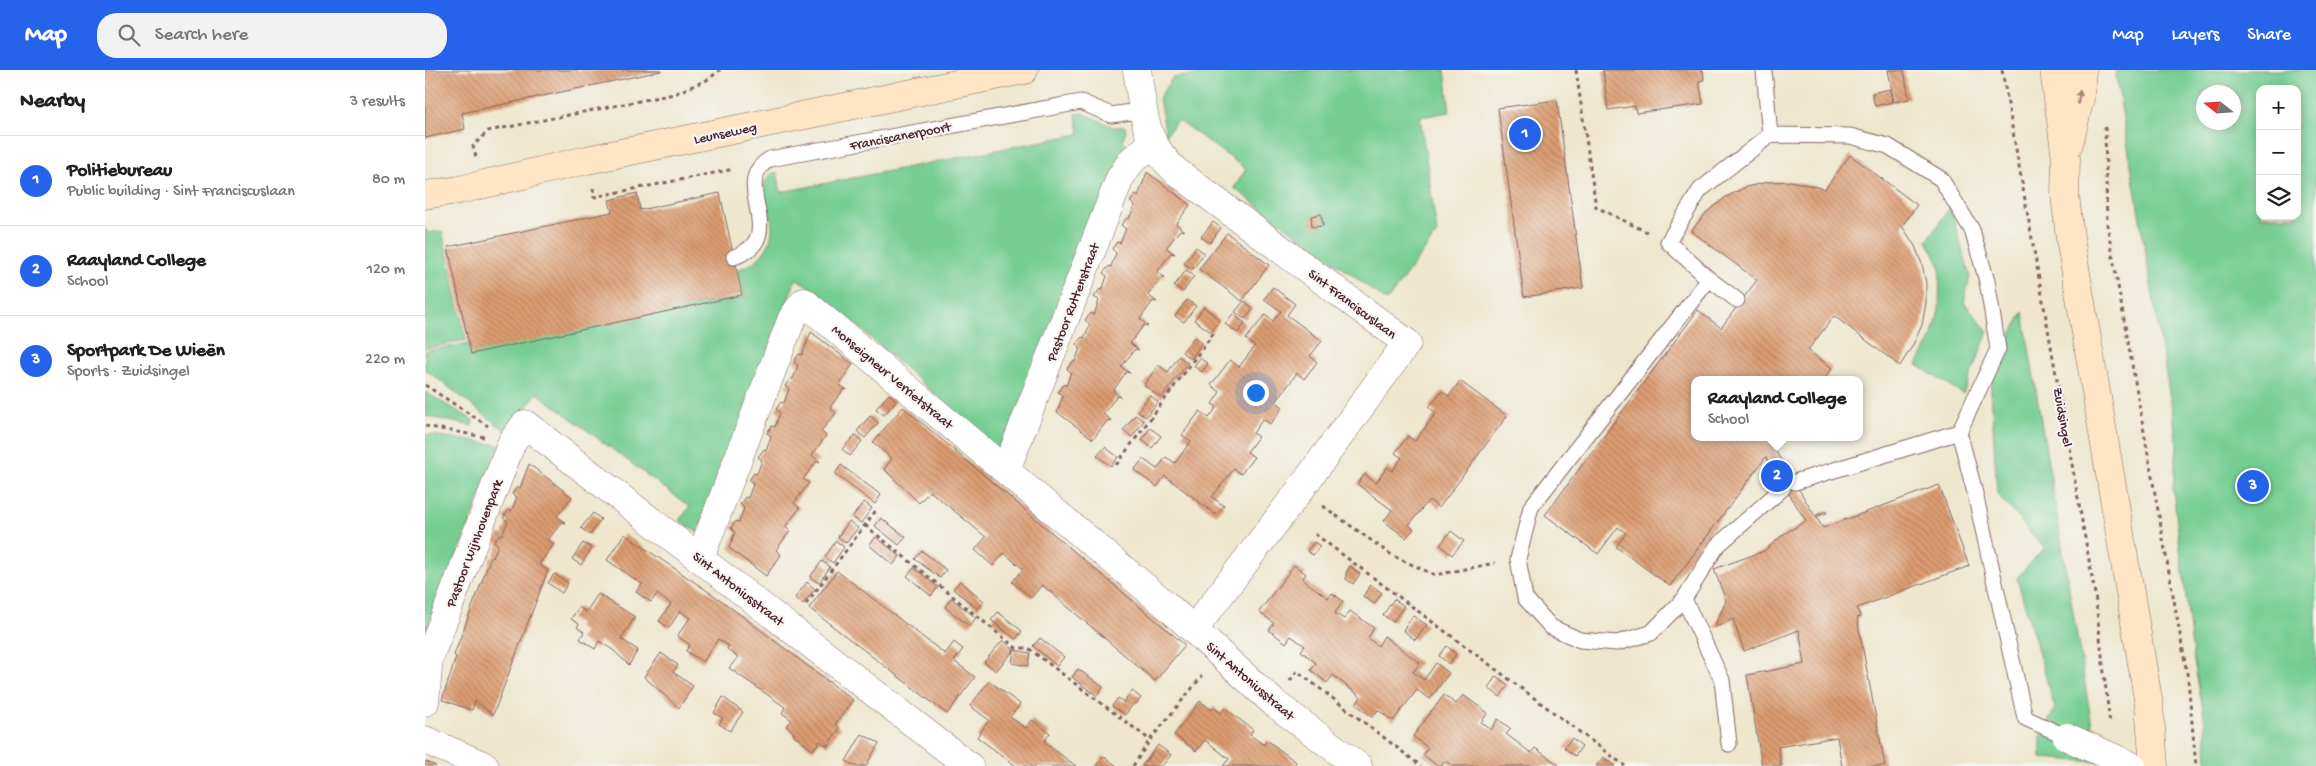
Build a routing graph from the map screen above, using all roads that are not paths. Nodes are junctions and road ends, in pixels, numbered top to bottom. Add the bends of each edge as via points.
1 (1024, 70) edge
2 (1137, 70) edge
3 (1764, 70) edge
4 (2054, 70) edge
5 (2082, 70) edge
6 (1143, 110) junction
7 (1770, 135) junction
8 (1152, 144) junction
9 (2066, 158) junction
10 (425, 195) edge
11 (734, 258) dead end
12 (1709, 279) junction
13 (1737, 300) dead end
14 (1959, 432) junction
15 (512, 442) joint
16 (1006, 470) junction
17 (700, 558) junction
18 (1684, 599) junction
19 (1194, 629) junction
20 (425, 702) edge
21 (2067, 737) joint
22 (425, 740) edge
23 (1729, 744) dead end
24 (485, 766) edge
25 (969, 766) edge
26 (1357, 766) edge
27 (2132, 766) edge
28 (2154, 766) edge

1 - 10 main road, Leunseweg
2 - 6 street, Sint Franciscuslaan
3 - 7 lane
4 - 9 main road
9 -> 5 main road via 2080,98
6 - 8 street, Sint Franciscuslaan
6 - 11 lane, Franciscanerpoort via 1111,115 1081,102 770,159 763,164 755,180 759,237 754,247
7 - 12 lane via 1699,190 1668,242
7 - 14 lane via 1850,136 1888,146 1941,179 1972,230 1987,281 1999,350
8 - 16 street, Pastoor Ruttenstraat via 1131,160 1120,178
8 - 19 street, Sint Franciscuslaan via 1177,172 1407,343
9 - 28 main road via 2065,195 2070,238 2149,705
12 - 13 lane
12 - 18 lane via 1531,507 1517,559 1525,598 1551,627 1580,640 1617,643 1651,633
14 - 18 lane via 1789,485 1717,546
14 - 21 lane via 2025,718
15 - 17 street, Sint Antoniusstraat via 525,424
15 - 20 street, Pastoor Wijnhovenpark via 429,658
16 - 17 street, Monseigneur Verrietstraat via 804,302 792,318
16 - 19 street, Monseigneur Verrietstraat
17 - 25 street, Sint Antoniusstraat
18 - 23 lane via 1722,680
19 - 26 street, Sint Antoniusstraat via 1273,703
21 - 27 street, bridge
22 - 24 street

